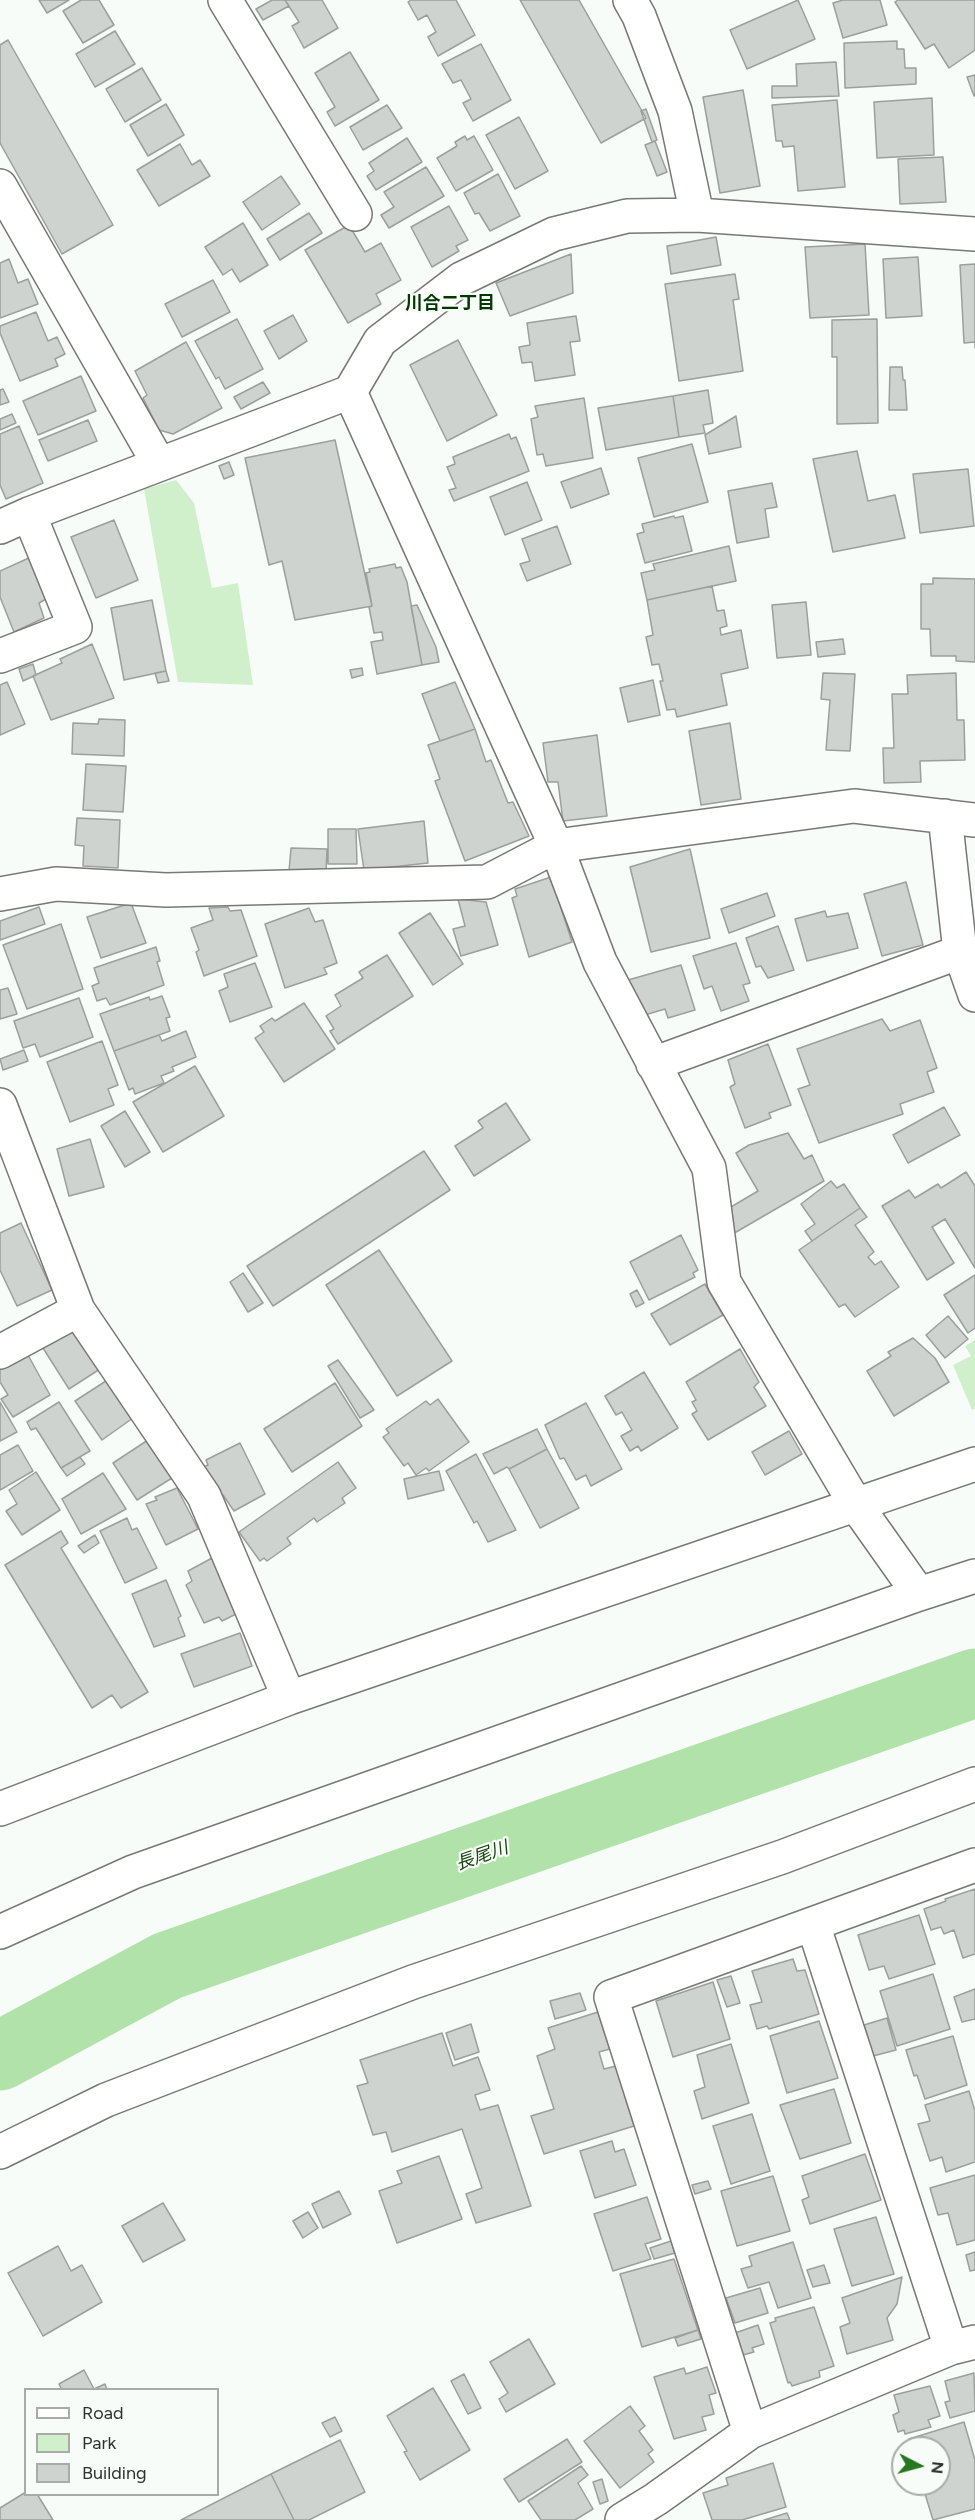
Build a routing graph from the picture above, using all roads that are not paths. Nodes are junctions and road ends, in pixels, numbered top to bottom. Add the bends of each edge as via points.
1 (225, 0) edge
2 (630, 0) edge
3 (0, 186) edge
4 (355, 214) dead end
5 (697, 215) junction
6 (975, 234) edge
7 (350, 392) junction
8 (159, 464) junction
9 (14, 520) edge
10 (0, 656) edge
11 (960, 818) edge
12 (556, 846) junction
13 (0, 894) edge
14 (960, 952) junction
15 (975, 995) edge
16 (653, 1064) junction
17 (0, 1105) edge
18 (78, 1310) junction
19 (0, 1352) edge
20 (975, 1464) edge
21 (856, 1505) junction
22 (975, 1576) edge
23 (919, 1594) junction
24 (289, 1698) junction
25 (975, 1784) edge
26 (0, 1809) edge
27 (975, 1865) edge
28 (813, 1924) junction
29 (0, 1932) edge
30 (0, 2152) edge
31 (963, 2345) edge
32 (750, 2432) junction
33 (660, 2510) edge
34 (622, 2520) edge

1 - 4 street
2 - 5 street via 675,111
3 - 8 street
5 - 6 street
5 - 7 street via 627,216 554,234 461,279 380,341
7 - 8 street
7 - 12 street
8 - 9 street
9 - 10 street via 75,627
11 - 12 street via 854,806
11 - 14 street
12 - 13 street via 487,882 166,890 56,884
12 - 16 street via 600,962
14 - 15 street
14 - 16 street
16 - 21 street via 709,1168 724,1282
17 - 18 street
18 - 19 street
18 - 24 street via 204,1496
20 - 21 street
21 - 23 street
21 - 24 street
22 - 23 street
23 - 29 street via 133,1872
24 - 26 street
25 - 30 street via 782,1857 413,1982 106,2100
27 - 28 street
28 - 31 street
28 - 32 street via 611,1997
31 - 32 street
32 - 33 street
33 - 34 street

